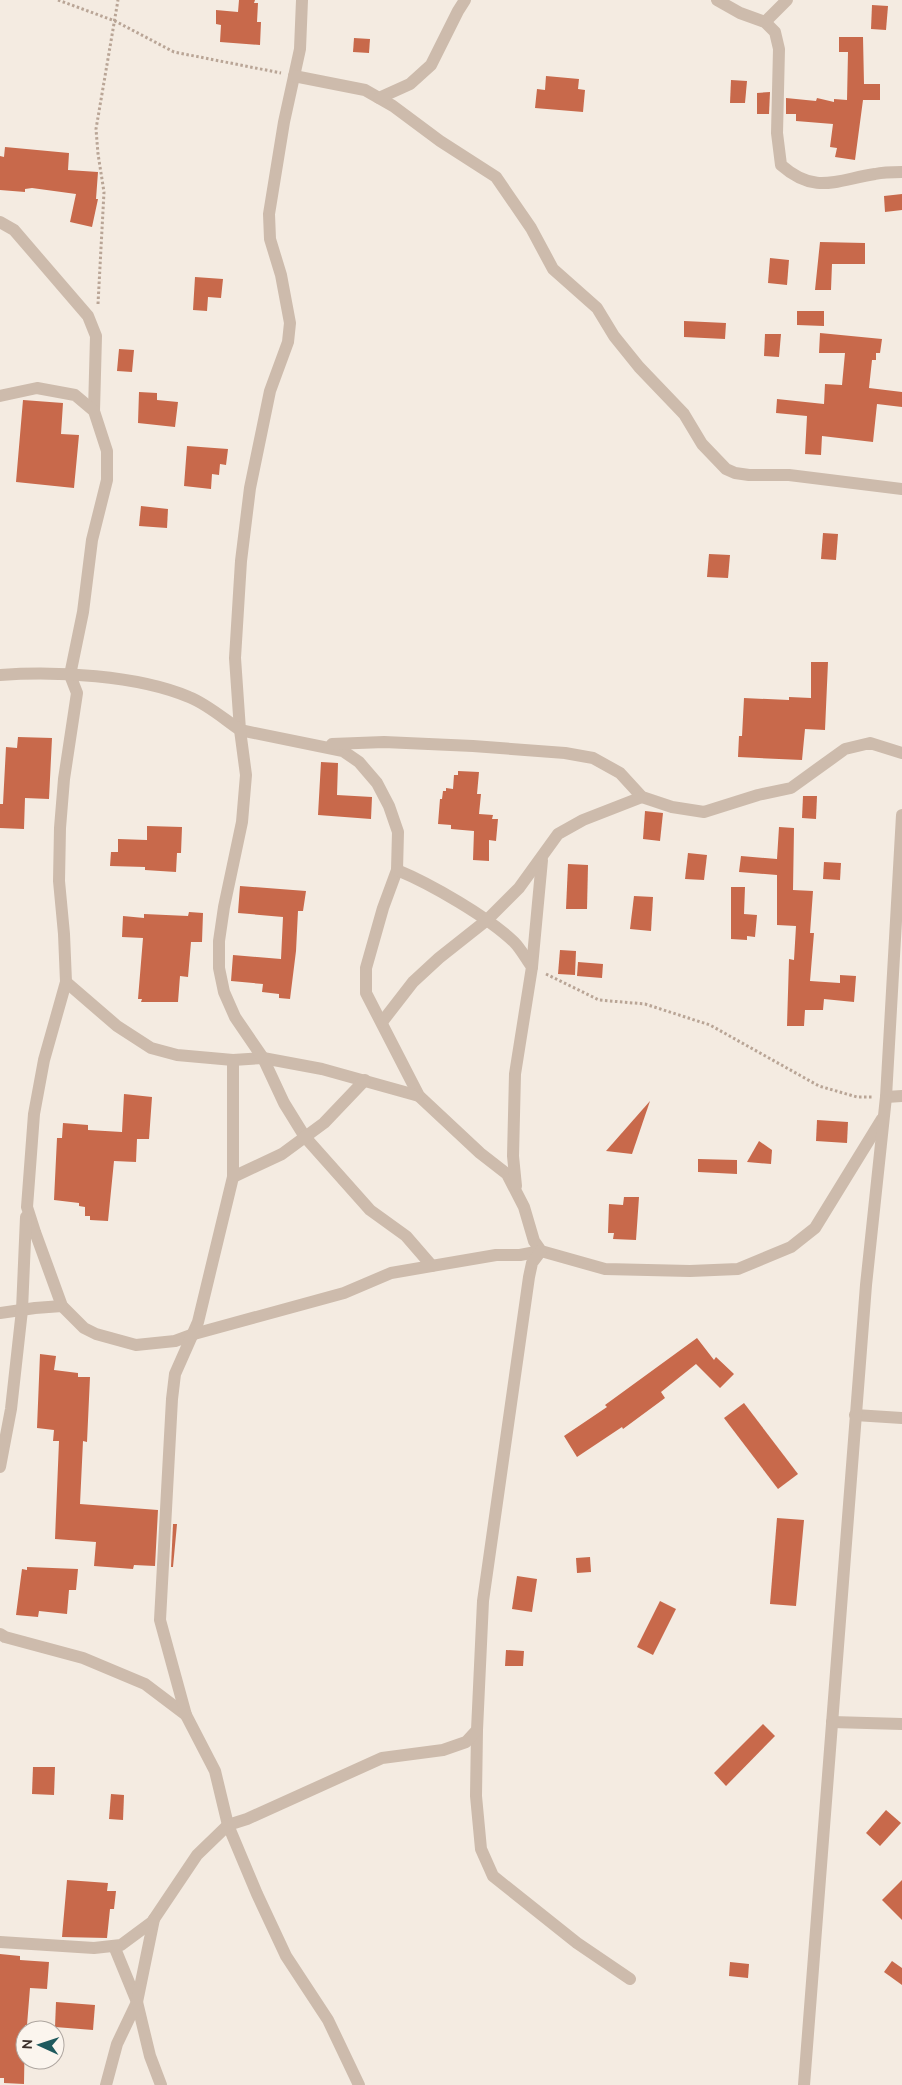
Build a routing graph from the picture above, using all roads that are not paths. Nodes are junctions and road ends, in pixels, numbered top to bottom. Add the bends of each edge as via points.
1 (302, 0) edge
2 (465, 0) edge
3 (717, 0) edge
4 (787, 0) edge
5 (765, 22) junction
6 (294, 76) junction
7 (379, 98) junction
8 (902, 172) edge
9 (0, 222) edge
10 (0, 396) edge
11 (94, 411) junction
12 (902, 489) edge
13 (0, 675) edge
14 (70, 675) junction
15 (240, 730) junction
16 (318, 744) junction
17 (902, 753) edge
18 (642, 797) junction
19 (902, 815) edge
20 (542, 859) junction
21 (398, 870) junction
22 (487, 920) junction
23 (532, 967) junction
24 (66, 982) junction
25 (382, 1022) junction
26 (263, 1058) junction
27 (233, 1060) junction
28 (365, 1080) junction
29 (419, 1096) junction
30 (902, 1096) edge
31 (886, 1097) junction
32 (882, 1119) junction
33 (306, 1137) junction
34 (232, 1177) junction
35 (517, 1194) junction
36 (27, 1207) junction
37 (540, 1252) junction
38 (432, 1266) junction
39 (62, 1306) junction
40 (22, 1310) junction
41 (0, 1313) edge
42 (194, 1334) junction
43 (855, 1416) junction
44 (902, 1418) edge
45 (0, 1467) edge
46 (0, 1634) edge
47 (186, 1715) junction
48 (832, 1722) junction
49 (902, 1724) edge
50 (477, 1730) junction
51 (228, 1825) junction
52 (154, 1919) junction
53 (0, 1942) edge
54 (114, 1946) junction
55 (630, 1978) dead end
56 (137, 2002) junction
57 (106, 2085) edge
58 (161, 2085) edge
59 (359, 2085) edge
60 (804, 2085) edge

1 - 6 street via 300,49
2 - 7 street via 431,65 410,84
3 - 5 street
4 - 5 street
5 - 8 street via 775,32 779,49 777,132 781,165 806,182 820,185
6 - 7 street via 365,90
6 - 15 street via 268,214 270,239 290,323 288,342 270,391 250,488 235,658
7 - 12 street via 496,177 532,228 552,269 597,308 614,336 684,414 702,444 726,469 749,475 799,476
9 - 11 street via 14,230 88,316 96,336
10 - 11 street via 37,388 53,390 75,395
11 - 14 street via 107,451 107,480 92,540 83,612
13 - 14 street
14 - 15 street via 150,684 190,697
14 - 24 street via 77,693 64,779 59,881
15 - 16 street
15 - 26 street via 246,775 242,822 224,907 219,968 224,992 236,1017
16 - 18 street via 384,742 575,755 593,758 620,773
16 - 21 street via 343,751 359,762 377,783 398,832
17 - 18 street via 870,744 845,749 791,788 704,812 672,807
18 - 20 street via 572,825 558,834
19 - 31 street
20 - 22 street
20 - 23 street
21 - 22 street
21 - 25 street via 366,968 366,993
22 - 23 street via 514,942
22 - 25 street via 413,982
23 - 35 street via 515,1074 513,1156
24 - 27 street via 118,1026 151,1048 177,1055
24 - 36 street via 44,1060 34,1114
25 - 29 street
26 - 27 street
26 - 28 street
26 - 33 street via 284,1103
27 - 34 street
28 - 29 street
28 - 33 street
29 - 35 street via 507,1174
30 - 31 street
31 - 32 street
32 - 37 street via 815,1228 791,1247 738,1268 690,1271 605,1269
32 - 43 street
33 - 34 street via 282,1154
33 - 38 street via 370,1210 406,1236
34 - 42 street
35 - 37 street
36 - 39 street
36 - 40 street
37 - 38 street via 496,1255
37 - 50 street via 532,1263 529,1277 483,1601
38 - 42 street via 391,1273 344,1294
39 - 40 street
39 - 42 street via 84,1328 136,1344 175,1341
40 - 41 street
40 - 45 street via 11,1409
42 - 47 street via 175,1374 160,1620
43 - 44 street
43 - 48 street
46 - 47 street via 83,1658 145,1684
47 - 51 street via 215,1771
48 - 49 street
48 - 60 street
50 - 51 street via 466,1742 443,1750 382,1758
50 - 55 street via 476,1796 481,1849 493,1876 569,1936
51 - 52 street via 197,1855
51 - 59 street via 286,1956 328,2020
52 - 54 street via 121,1945
52 - 56 street
53 - 54 street via 94,1948
54 - 56 street
56 - 57 street via 117,2044
56 - 58 street via 150,2056

